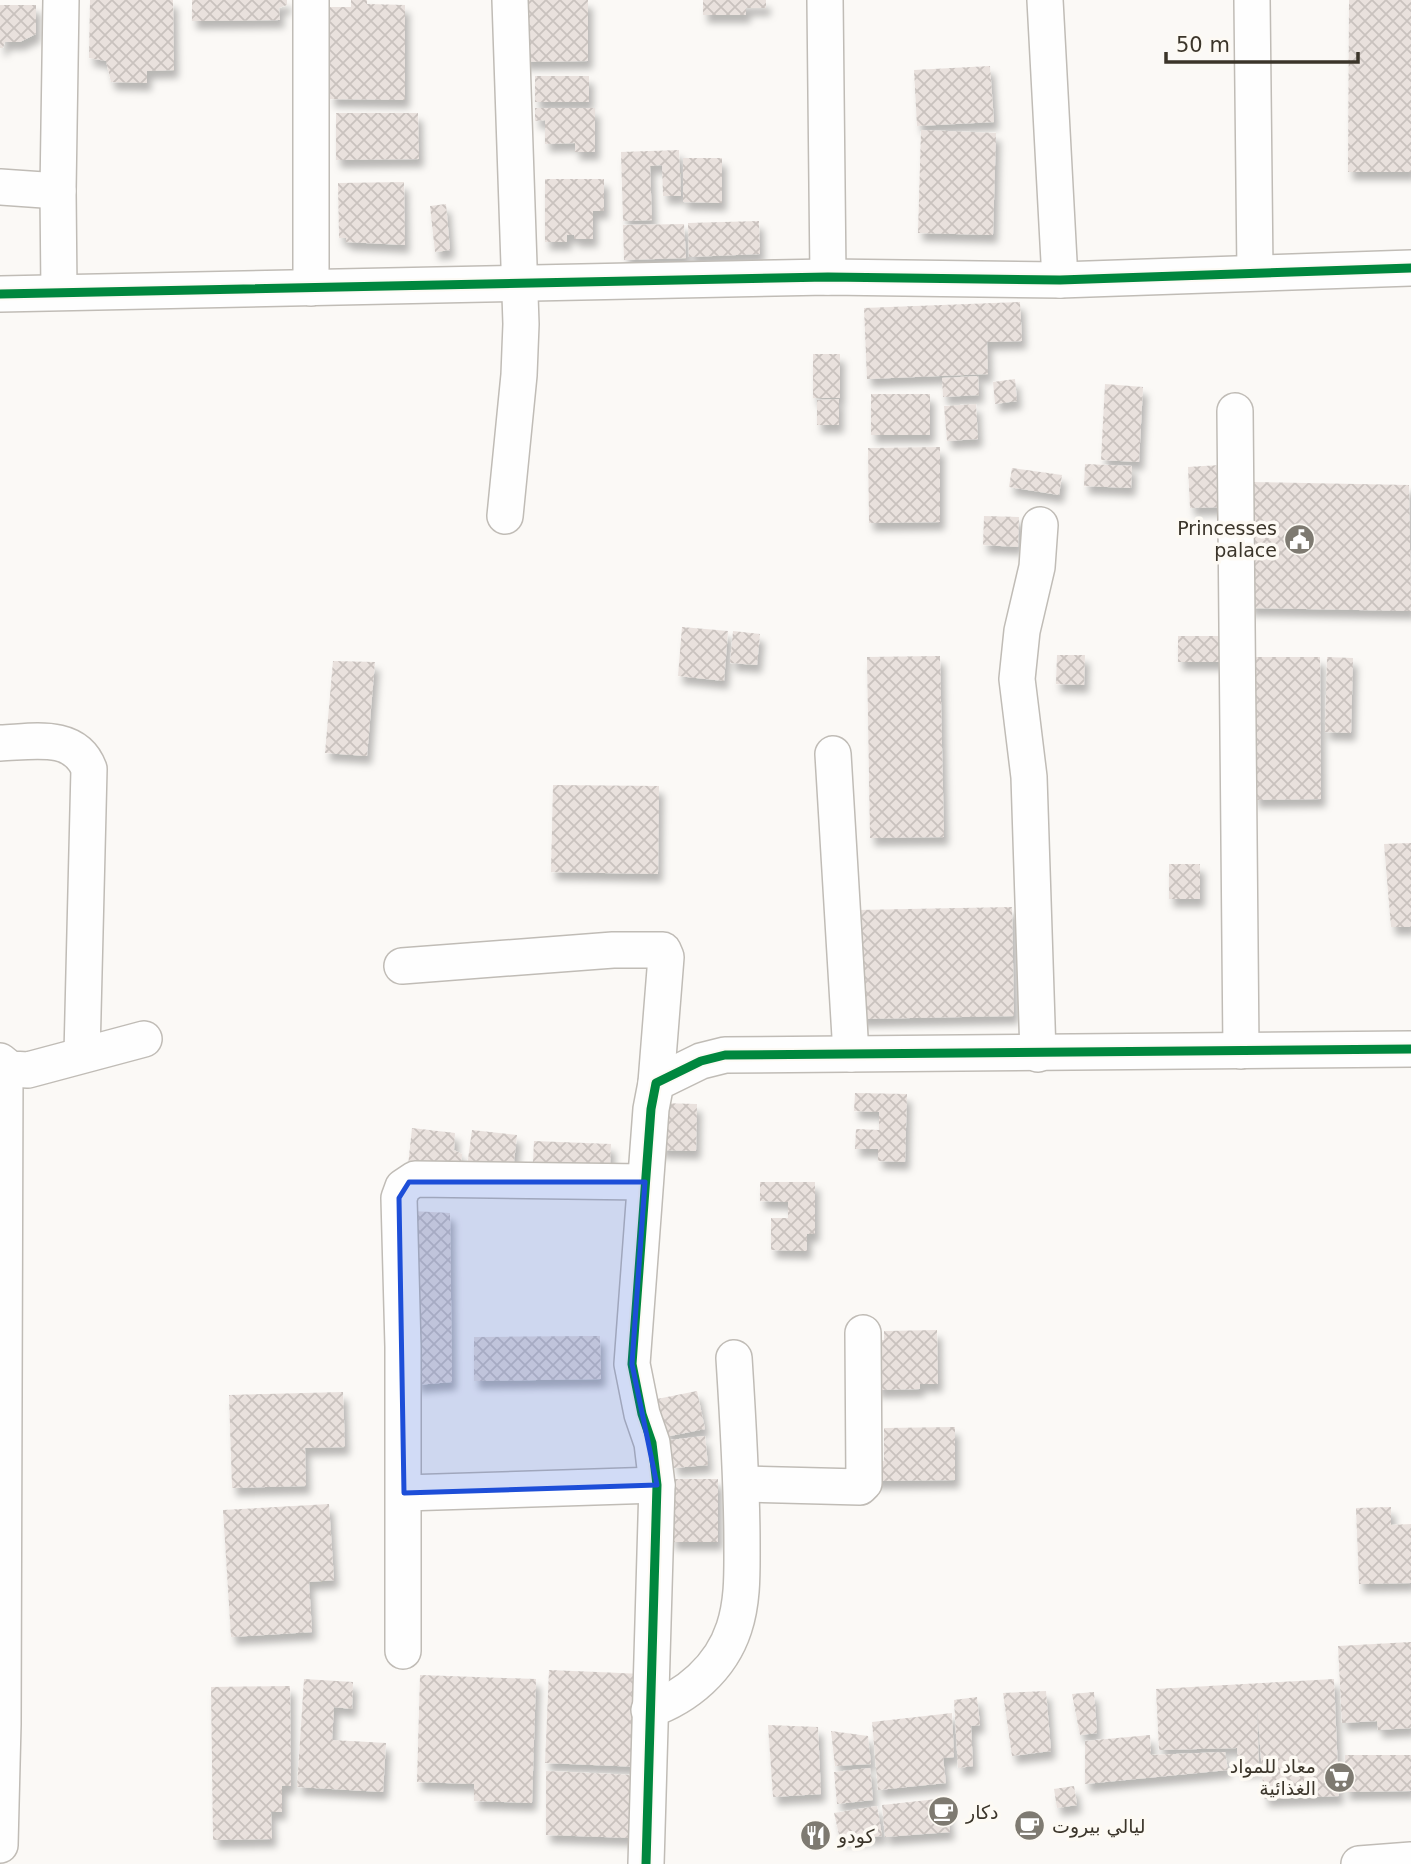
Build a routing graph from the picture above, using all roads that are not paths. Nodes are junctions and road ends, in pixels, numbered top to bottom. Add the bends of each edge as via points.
1 (61, 0) edge
2 (311, 0) edge
3 (509, 0) edge
4 (825, 0) edge
5 (1045, 0) edge
6 (1252, 0) edge
7 (0, 187) edge
8 (58, 191) junction
9 (1411, 268) edge
10 (1255, 271) junction
11 (828, 277) junction
12 (1060, 280) junction
13 (521, 285) junction
14 (311, 288) junction
15 (59, 292) junction
16 (0, 294) edge
17 (1235, 411) dead end
18 (505, 516) dead end
19 (1040, 525) dead end
20 (0, 743) edge
21 (834, 754) dead end
22 (402, 967) dead end
23 (144, 1039) dead end
24 (1411, 1049) edge
25 (1241, 1051) junction
26 (82, 1054) junction
27 (1038, 1054) junction
28 (851, 1055) junction
29 (3, 1063) edge
30 (656, 1083) junction
31 (645, 1182) junction
32 (863, 1333) dead end
33 (734, 1358) dead end
34 (742, 1484) junction
35 (657, 1485) junction
36 (404, 1493) junction
37 (403, 1651) dead end
38 (649, 1710) junction
39 (2, 1724) edge
40 (0, 1845) edge
41 (1411, 1860) edge
42 (646, 1864) edge
43 (1359, 1864) edge

1 - 8 street
2 - 14 street
3 - 13 street
4 - 11 street
5 - 12 street
6 - 10 street
7 - 8 street
8 - 15 street
9 - 10 street
10 - 12 street
11 - 12 street
11 - 13 street
13 - 14 street
13 - 18 street via 519,375
14 - 15 street
15 - 16 street
17 - 25 street
19 - 27 street via 1017,679 1029,777
20 - 26 street via 66,744 83,756 89,769
21 - 28 street
22 - 30 street via 663,950
23 - 26 street
24 - 25 street
25 - 27 street
26 - 29 street via 28,1070
27 - 28 street
28 - 30 street via 725,1055
29 - 39 street
30 - 31 street
31 - 35 street via 632,1364 652,1443
31 - 36 street via 415,1179 403,1186 399,1198
32 - 34 street via 864,1483 860,1487
33 - 34 street
34 - 38 street via 741,1589 733,1630 725,1649 698,1682 674,1700
35 - 36 street
35 - 38 street
36 - 37 street
38 - 42 street
39 - 40 street
41 - 43 street

